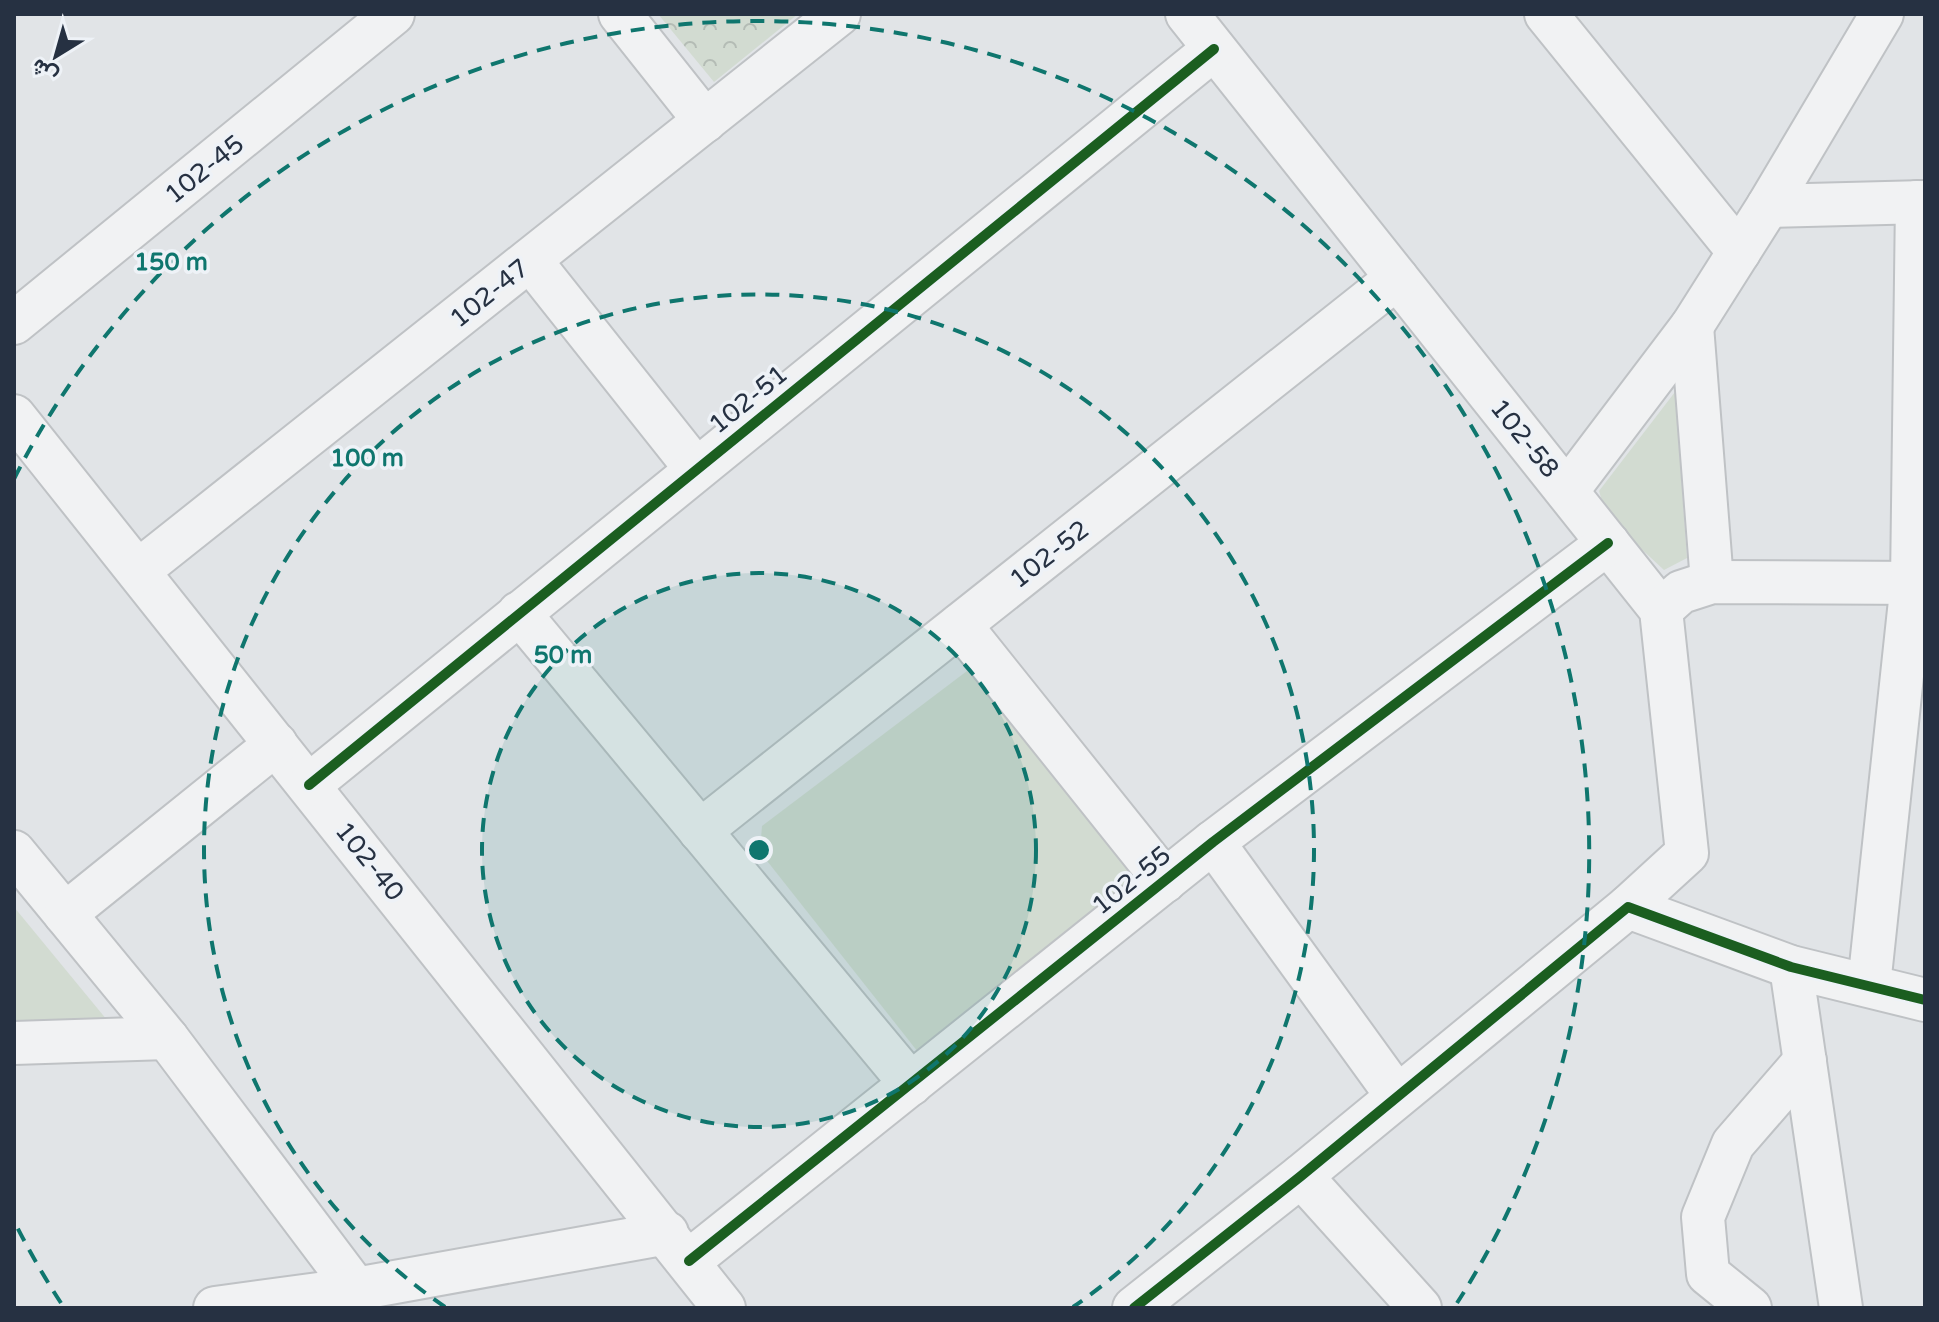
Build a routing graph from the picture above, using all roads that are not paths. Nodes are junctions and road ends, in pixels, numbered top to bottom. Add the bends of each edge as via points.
1 (393, 14) edge
2 (620, 14) edge
3 (839, 14) edge
4 (1187, 14) edge
5 (1546, 14) edge
6 (1882, 14) edge
7 (1214, 49) junction
8 (705, 121) junction
9 (1921, 202) edge
10 (1768, 206) junction
11 (1739, 252) junction
12 (530, 260) junction
13 (1397, 278) junction
14 (14, 323) edge
15 (1692, 326) junction
16 (14, 416) edge
17 (696, 469) junction
18 (1567, 491) junction
19 (1608, 543) junction
20 (138, 571) junction
21 (1712, 582) junction
22 (1919, 582) edge
23 (1661, 610) junction
24 (519, 613) junction
25 (960, 625) junction
26 (276, 744) junction
27 (309, 785) junction
28 (700, 831) junction
29 (1213, 842) junction
30 (14, 852) edge
31 (1165, 881) junction
32 (1628, 907) junction
33 (65, 914) junction
34 (1791, 967) junction
35 (1869, 985) junction
36 (1925, 1000) edge
37 (167, 1038) junction
38 (14, 1043) edge
39 (1805, 1061) junction
40 (911, 1084) junction
41 (1397, 1096) junction
42 (1301, 1176) junction
43 (678, 1247) junction
44 (356, 1289) junction
45 (215, 1308) edge
46 (724, 1308) edge
47 (1134, 1308) edge
48 (1420, 1308) edge
49 (1750, 1308) edge
50 (1841, 1308) edge

1 - 14 street, 102-45
2 - 8 street
3 - 8 street, 102-47
4 - 7 street, 102-58
5 - 11 street
6 - 10 street
7 - 13 street, 102-58
7 - 17 street, 102-51
8 - 12 street, 102-47
9 - 10 street
9 - 22 street
10 - 11 street
11 - 15 street
12 - 17 street
12 - 20 street, 102-47
13 - 18 street, 102-58
13 - 25 street, 102-52
15 - 18 street
15 - 21 street
16 - 20 street, 102-40
17 - 24 street, 102-51
18 - 19 street, 102-58
19 - 23 street, 102-58
19 - 29 street, 102-55
20 - 26 street, 102-40
21 - 22 street
21 - 23 street via 1681,592
22 - 35 street
23 - 32 street via 1687,853
24 - 27 street, 102-51
24 - 28 street
25 - 28 street, 102-52
25 - 31 street
26 - 27 street, 102-40
26 - 33 street
27 - 43 street, 102-40
28 - 40 street
29 - 31 street, 102-55
29 - 41 street
30 - 33 street
31 - 40 street, 102-55
32 - 34 street
32 - 41 street
33 - 37 street
34 - 35 street
34 - 39 street
35 - 36 street
37 - 38 street
37 - 44 street
39 - 49 street via 1733,1144 1703,1217 1708,1274
39 - 50 street
40 - 43 street, 102-55
41 - 42 street
42 - 47 street
42 - 48 street
43 - 44 street
43 - 46 street, 102-40
44 - 45 street

